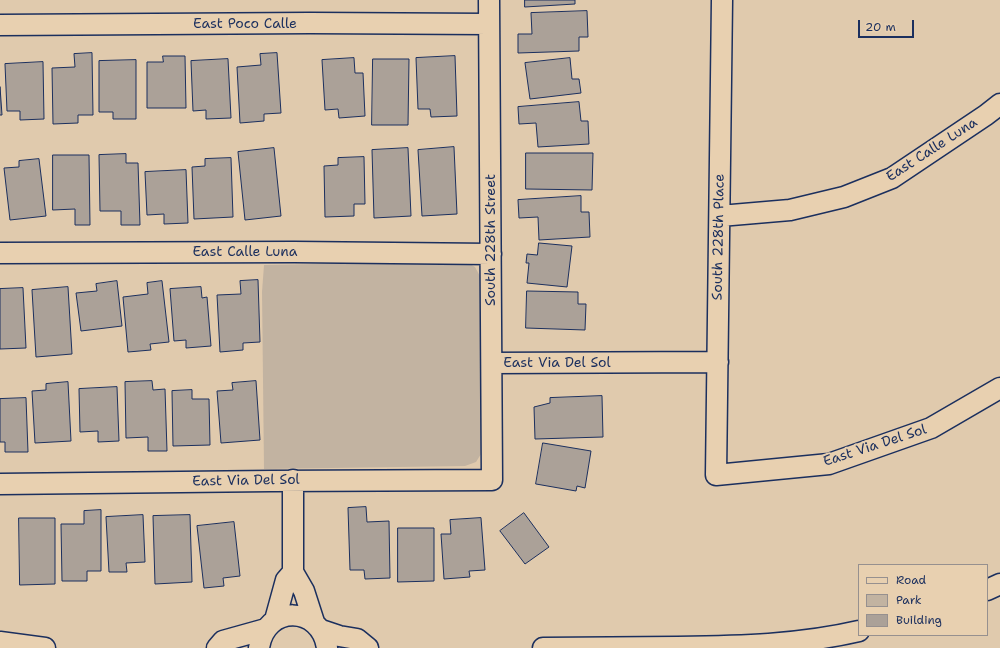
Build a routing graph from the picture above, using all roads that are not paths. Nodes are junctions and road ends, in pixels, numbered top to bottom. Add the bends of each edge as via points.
1 (489, 0) edge
2 (722, 0) edge
3 (489, 24) junction
4 (0, 25) edge
5 (1000, 104) edge
6 (720, 216) junction
7 (0, 253) edge
8 (490, 254) junction
9 (718, 362) junction
10 (492, 364) junction
11 (1000, 388) edge
12 (716, 475) joint
13 (294, 480) junction
14 (492, 480) joint
15 (0, 484) edge
16 (293, 572) junction
17 (1000, 584) edge
18 (988, 590) edge
19 (270, 625) junction
20 (858, 631) edge
21 (321, 633) edge
22 (0, 642) edge
23 (45, 648) edge
24 (217, 648) edge
25 (259, 648) edge
26 (368, 648) edge
27 (543, 648) edge

1 - 3 street, South 228th Street
2 - 6 street, South 228th Place
3 - 4 street, East Poco Calle
3 - 8 street, South 228th Street
5 - 6 street, East Calle Luna via 892,178 844,197 790,210
6 - 9 street, South 228th Place
7 - 8 street, East Calle Luna
8 - 10 street, South 228th Street
9 - 10 street, East Via Del Sol
9 - 12 street, South 228th Place
10 - 14 street, South 228th Street
11 - 12 street, East Via Del Sol via 931,428 829,464
13 - 14 street, East Via Del Sol
13 - 15 street, East Via Del Sol
13 - 16 street
16 - 19 street via 286,580
16 - 21 street via 304,591
17 - 18 street
19 - 21 street via 284,616 294,615 304,617
19 - 24 street via 223,641
19 - 25 street via 261,638
20 - 27 street via 787,643 746,646
21 - 26 street via 357,639
22 - 23 street

